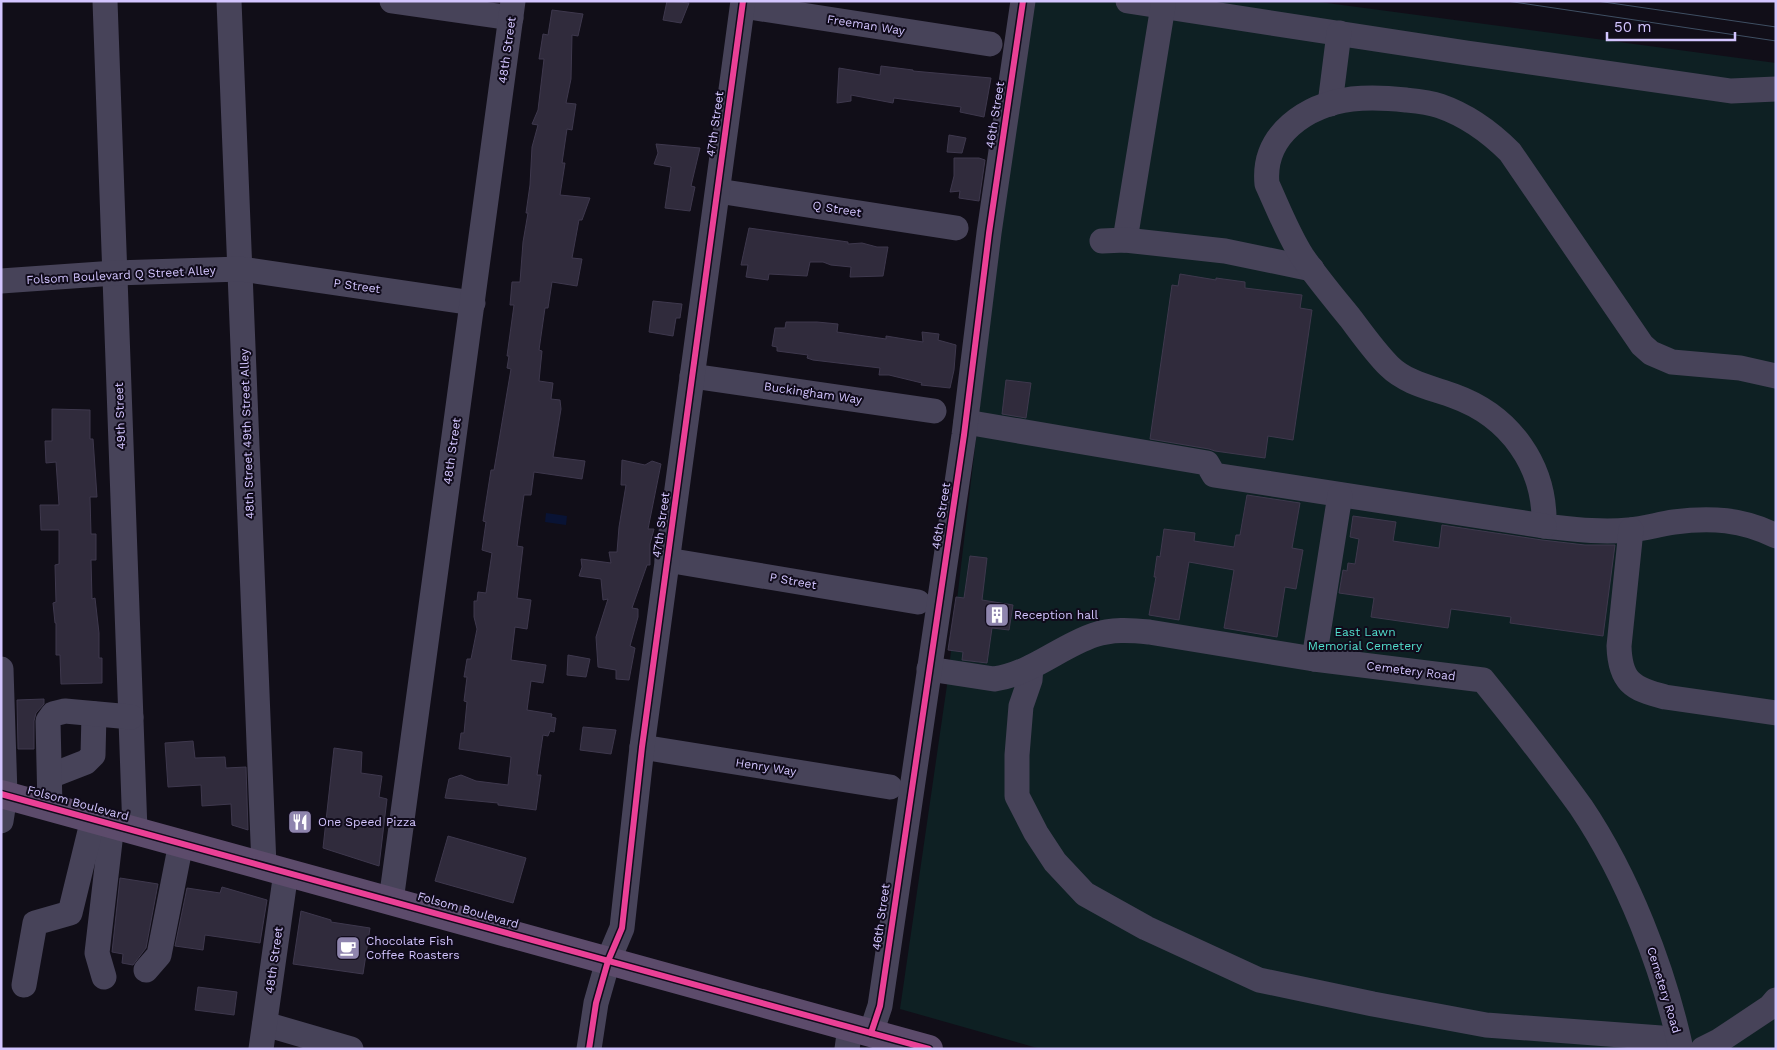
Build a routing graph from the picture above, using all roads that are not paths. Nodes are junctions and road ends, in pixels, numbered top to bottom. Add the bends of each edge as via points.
1 (105, 1) edge
2 (229, 1) edge
3 (392, 1) edge
4 (1128, 1) edge
5 (1024, 2) edge
6 (743, 4) edge
7 (1163, 6) junction
8 (512, 9) edge
9 (1339, 33) junction
10 (990, 44) dead end
11 (1776, 89) edge
12 (1330, 104) junction
13 (718, 191) junction
14 (956, 228) dead end
15 (1312, 269) junction
16 (241, 270) junction
17 (115, 273) junction
18 (1, 281) edge
19 (472, 303) junction
20 (692, 376) junction
21 (1776, 376) edge
22 (934, 411) dead end
23 (966, 422) junction
24 (1340, 495) junction
25 (1544, 526) junction
26 (1631, 530) junction
27 (1776, 536) edge
28 (668, 560) junction
29 (918, 602) dead end
30 (1314, 659) junction
31 (1, 668) edge
32 (1031, 668) junction
33 (929, 669) junction
34 (1776, 713) edge
35 (94, 714) junction
36 (131, 717) junction
37 (642, 746) junction
38 (50, 776) junction
39 (890, 787) dead end
40 (3, 803) edge
41 (50, 807) junction
42 (114, 825) junction
43 (181, 843) junction
44 (275, 869) junction
45 (391, 901) junction
46 (608, 961) junction
47 (146, 970) dead end
48 (104, 977) dead end
49 (24, 985) dead end
50 (1776, 1000) edge
51 (265, 1024) junction
52 (856, 1036) edge
53 (261, 1049) edge
54 (351, 1049) edge
55 (589, 1049) edge
56 (929, 1049) edge
57 (1674, 1049) edge
58 (1681, 1049) edge
59 (1702, 1049) edge

1 - 17 street, 49th Street
2 - 16 street, 48th Street 49th Street Alley
3 - 8 street
4 - 7 street
5 - 23 street, 46th Street via 989,233
6 - 10 street, Freeman Way
6 - 13 street, 47th Street
7 - 9 street
7 - 15 street via 1113,241 1225,251
8 - 19 street, 48th Street
9 - 11 street via 1731,90
9 - 12 street
12 - 15 street via 1287,128 1272,150 1266,172 1276,205
12 - 21 street via 1372,98 1418,101 1438,105 1482,128 1510,152 1642,345 1651,353 1672,362 1740,368
13 - 14 street, Q Street
13 - 20 street, 47th Street
15 - 25 street via 1396,373 1472,403 1500,420 1529,459 1536,476
16 - 17 street, Folsom Boulevard Q Street Alley
16 - 19 street, P Street
16 - 44 street, 48th Street 49th Street Alley
17 - 18 street, Folsom Boulevard Q Street Alley
17 - 36 street, 49th Street
19 - 45 street, 48th Street
20 - 22 street, Buckingham Way
20 - 28 street, 47th Street
23 - 24 street via 1207,463 1214,475
23 - 33 street, 46th Street
24 - 25 street
24 - 30 street
25 - 26 street via 1590,531
26 - 27 street via 1717,519 1737,521
26 - 34 street via 1619,646 1619,660 1628,681 1636,688 1664,697
28 - 29 street, P Street
28 - 37 street, 47th Street
30 - 32 street, Cemetery Road via 1128,630 1094,636
30 - 58 street, Cemetery Road via 1484,680 1581,808 1628,892 1658,967
31 - 40 street
32 - 33 street, Cemetery Road via 994,679
32 - 57 street via 1021,706 1017,796 1055,862 1085,894 1146,928 1259,980 1486,1025 1661,1038
33 - 52 street, 46th Street via 880,1006
35 - 36 street
35 - 38 street via 93,755 86,762
35 - 38 street via 65,712 53,714 48,721
36 - 42 street, 49th Street
37 - 39 street, Henry Way
37 - 46 street, 47th Street via 622,928
38 - 41 street
40 - 41 main road, Folsom Boulevard
41 - 42 main road, Folsom Boulevard
42 - 43 main road, Folsom Boulevard
42 - 48 street via 97,953
42 - 49 street via 70,914 35,924
43 - 44 main road, Folsom Boulevard
43 - 47 street via 159,955
44 - 45 main road, Folsom Boulevard
44 - 51 street, 48th Street
45 - 46 main road, Folsom Boulevard
46 - 52 main road, Folsom Boulevard
46 - 55 street, 47th Street via 596,1003
50 - 59 street via 1719,1041
51 - 53 street, 48th Street
51 - 54 street
52 - 56 main road, Folsom Boulevard

